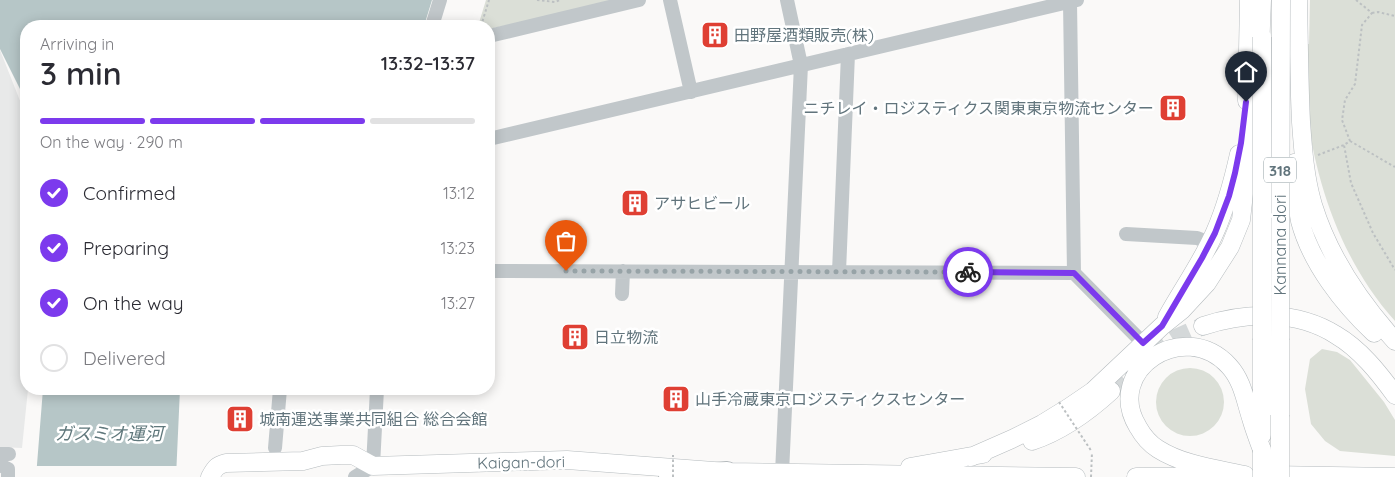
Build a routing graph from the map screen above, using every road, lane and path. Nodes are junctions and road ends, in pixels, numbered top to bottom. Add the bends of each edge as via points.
1 (489, 0) edge
2 (537, 0) edge
3 (560, 0) edge
4 (639, 0) edge
5 (670, 0) edge
6 (787, 0) edge
7 (1249, 0) edge
8 (1262, 0) edge
9 (1281, 0) edge
10 (1298, 0) edge
11 (1356, 0) edge
12 (1074, 1) edge
13 (1372, 13) junction
14 (1395, 16) edge
15 (483, 20) edge
16 (495, 35) edge
17 (1262, 37) junction
18 (1281, 38) junction
19 (848, 54) junction
20 (801, 65) junction
21 (692, 92) junction
22 (495, 138) edge
23 (1350, 141) junction
24 (1344, 145) junction
25 (1304, 160) junction
26 (1395, 167) edge
27 (1126, 234) dead end
28 (1210, 243) junction
29 (1395, 270) edge
30 (495, 271) edge
31 (623, 271) junction
32 (791, 272) junction
33 (839, 272) junction
34 (1074, 273) junction
35 (622, 294) dead end
36 (1162, 326) junction
37 (1203, 326) tunnel mouth
38 (1395, 342) edge
39 (1143, 343) junction
40 (1395, 351) edge
41 (1111, 391) tunnel mouth
42 (279, 395) edge
43 (377, 395) edge
44 (1395, 395) edge
45 (1059, 402) dead end
46 (1256, 416) junction
47 (275, 448) dead end
48 (674, 455) dead end
49 (971, 457) junction
50 (3, 458) edge
51 (373, 466) junction
52 (727, 472) junction
53 (782, 472) junction
54 (863, 474) junction
55 (1254, 476) edge
56 (8, 477) edge
57 (210, 477) edge
58 (355, 477) edge
59 (669, 477) edge
60 (673, 477) edge
61 (1076, 477) edge
62 (1091, 477) edge
63 (1136, 477) edge
64 (1280, 477) edge
65 (1395, 477) edge

1 - 15 path
2 - 3 path
4 - 16 street
5 - 21 street
6 - 20 street
7 - 28 main road via 1248,88 1241,143 1229,196
8 - 17 main road, Kannana dori / 318
9 - 18 main road, Kannana dori / 318, bridge
10 - 25 main road
11 - 13 path
12 - 19 street
12 - 34 street
13 - 14 path
13 - 23 path via 1362,25 1354,84 1345,100 1342,120
17 - 36 main road, bridge via 1243,205 1237,232 1207,283
17 - 46 main road, Kannana dori / 318, bridge via 1262,340
18 - 40 main road, bridge via 1298,211 1305,233 1333,285 1363,323
18 - 64 main road, Kannana dori / 318, bridge
19 - 20 street
19 - 33 street
20 - 21 street
20 - 32 street
21 - 22 street
23 - 24 path
23 - 26 path
24 - 25 path
24 - 29 path via 1351,183 1373,233
25 - 38 main road via 1313,205 1331,248 1352,288
27 - 28 street via 1198,238
28 - 36 main road
30 - 31 street
31 - 32 street
31 - 35 street
32 - 33 street
32 - 53 street
33 - 34 street
34 - 39 street
36 - 39 main road
37 - 44 main road via 1240,317 1273,316 1301,320 1327,329 1366,360
39 - 49 main road via 1093,391 1068,408
41 - 49 main road via 1076,419 1038,439
42 - 47 street
43 - 51 street
45 - 62 path, bridge via 1092,452
46 - 55 main road, 318, bridge via 1262,450
46 - 55 main road via 1231,368 1204,349 1182,346 1162,351 1143,365 1132,386 1130,409 1134,421 1157,449 1179,459
48 - 60 path, bridge
49 - 54 main road
50 - 56 street
51 - 52 main road, Kaigan-dori via 567,460
51 - 57 main road, Kaigan-dori via 353,456 328,455 303,462 218,464
51 - 58 street
52 - 53 main road, Kaigan-dori
52 - 59 highway
53 - 54 main road, Kaigan-dori
54 - 61 main road
55 - 63 main road
55 - 65 main road

